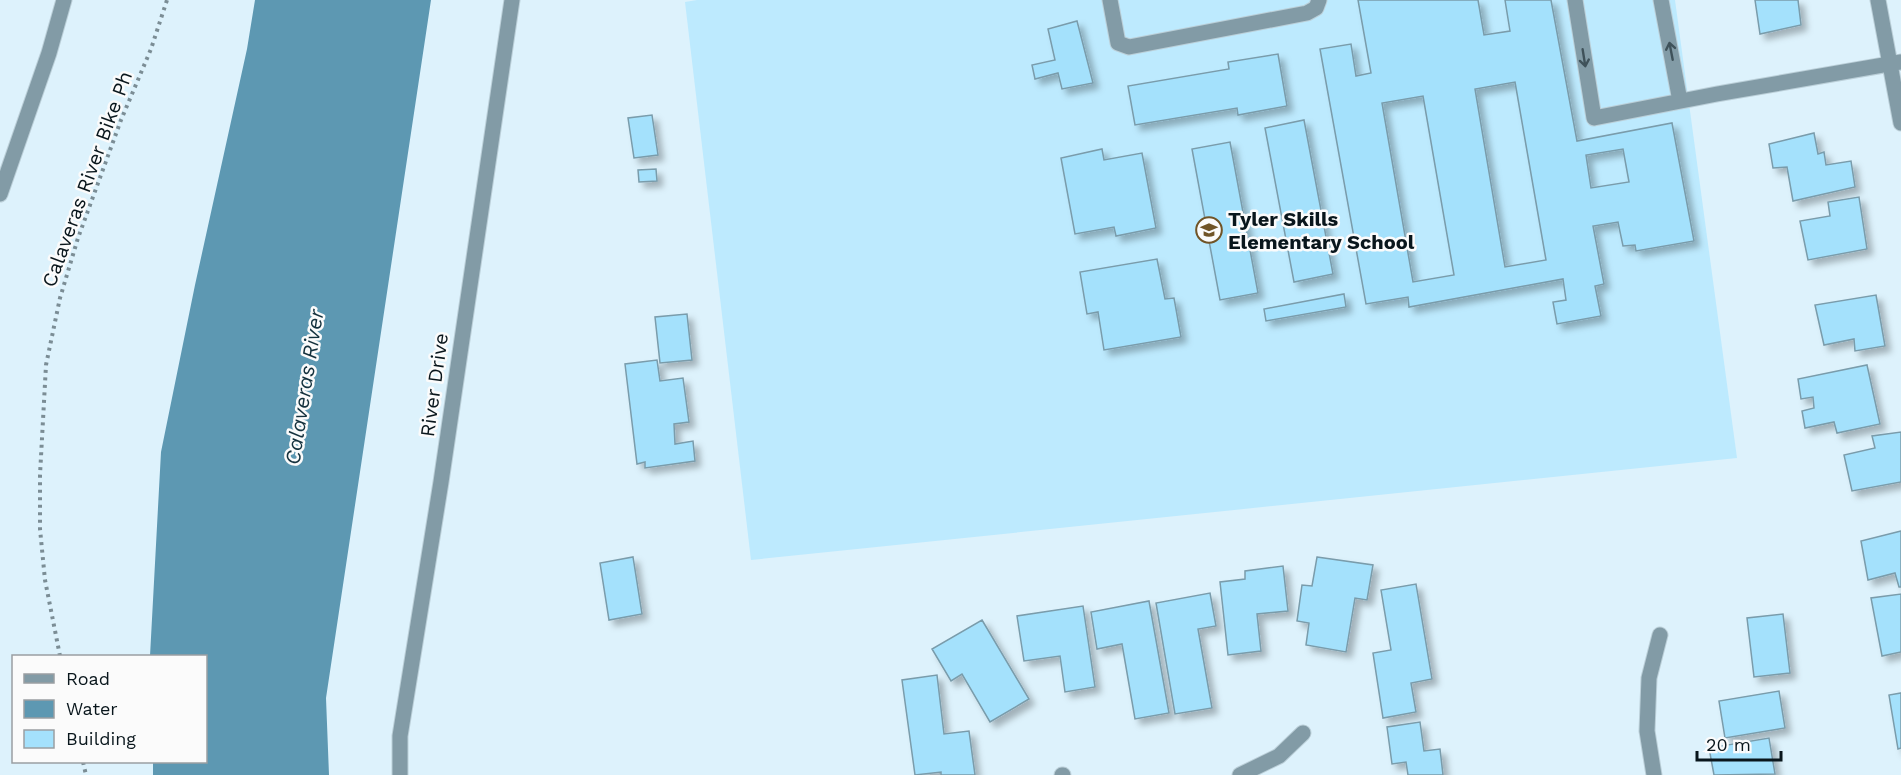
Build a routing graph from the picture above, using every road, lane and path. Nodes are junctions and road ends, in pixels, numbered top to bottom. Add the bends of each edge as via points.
1 (64, 0) edge
2 (167, 0) edge
3 (512, 0) edge
4 (1110, 0) edge
5 (1319, 0) edge
6 (1575, 0) edge
7 (1661, 0) edge
8 (1878, 0) edge
9 (1896, 63) edge
10 (1680, 101) junction
11 (1901, 123) edge
12 (0, 194) edge
13 (1660, 635) dead end
14 (60, 655) edge
15 (1303, 733) dead end
16 (400, 775) edge
17 (1240, 775) edge
18 (1654, 775) edge

1 - 12 street
2 - 14 path, Calaveras River Bike Ph via 78,238 46,365 40,529
3 - 16 street, River Drive via 404,704
4 - 5 street via 1118,43 1129,48 1307,13 1316,8
6 -> 10 street via 1594,118
10 -> 7 street
8 - 9 street
9 - 10 street
9 - 11 street
13 - 18 street via 1648,699 1647,732
15 - 17 street via 1278,756

